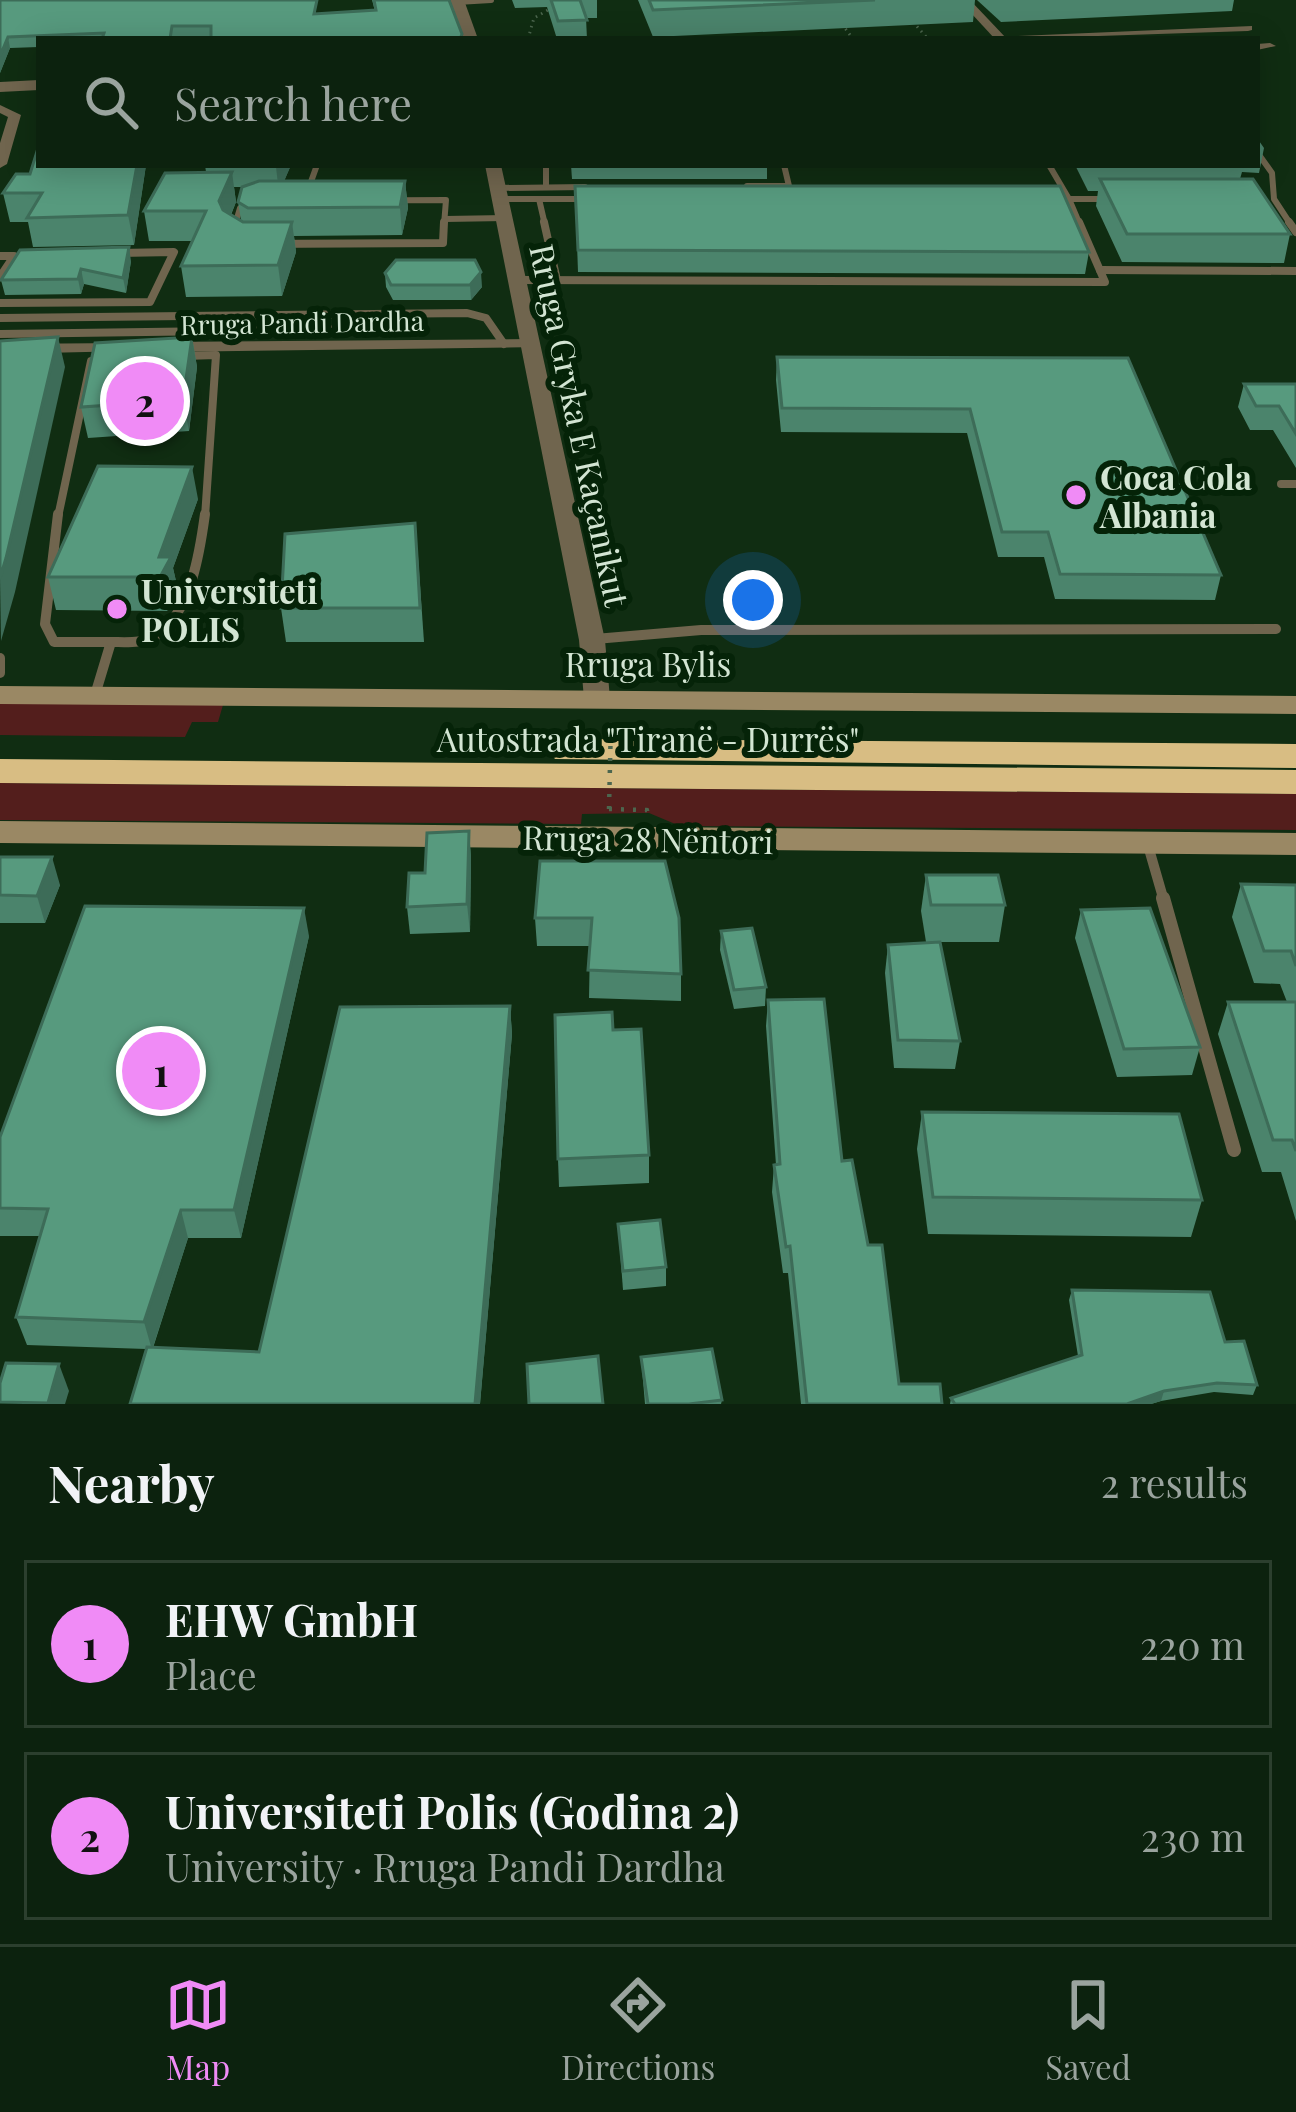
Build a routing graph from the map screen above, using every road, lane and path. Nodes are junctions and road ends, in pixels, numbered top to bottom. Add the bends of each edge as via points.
1 (491, 0) edge
2 (554, 0) edge
3 (964, 0) edge
4 (457, 1) edge
5 (834, 13) edge
6 (905, 13) dead end
7 (1248, 28) dead end
8 (470, 36) edge
9 (529, 36) edge
10 (852, 36) edge
11 (925, 36) edge
12 (997, 36) edge
13 (1081, 36) edge
14 (36, 85) edge
15 (0, 87) edge
16 (0, 109) edge
17 (1260, 156) edge
18 (0, 164) edge
19 (316, 168) edge
20 (546, 168) edge
21 (785, 168) edge
22 (1051, 168) edge
23 (745, 186) edge
24 (546, 187) junction
25 (590, 187) edge
26 (499, 192) edge
27 (247, 194) edge
28 (539, 199) junction
29 (608, 199) edge
30 (1046, 199) edge
31 (1070, 199) junction
32 (1115, 199) edge
33 (1251, 199) edge
34 (1274, 199) junction
35 (445, 219) junction
36 (1296, 232) edge
37 (28, 253) edge
38 (112, 253) edge
39 (0, 256) edge
40 (14, 256) junction
41 (1100, 270) junction
42 (1296, 271) edge
43 (0, 277) edge
44 (518, 280) junction
45 (557, 280) junction
46 (1, 303) edge
47 (443, 314) junction
48 (0, 319) edge
49 (0, 334) edge
50 (504, 344) junction
51 (532, 344) junction
52 (0, 349) edge
53 (160, 357) edge
54 (130, 358) edge
55 (1281, 484) dead end
56 (1296, 484) edge
57 (1276, 629) dead end
58 (592, 640) junction
59 (111, 642) junction
60 (0, 658) edge
61 (0, 673) edge
62 (0, 694) edge
63 (95, 695) junction
64 (1296, 705) edge
65 (604, 710) junction
66 (0, 747) edge
67 (1296, 756) edge
68 (0, 772) edge
69 (1296, 782) edge
70 (640, 810) dead end
71 (0, 832) edge
72 (1147, 842) junction
73 (1296, 844) edge
74 (1234, 1150) dead end

1 - 4 lane
2 - 9 path via 534,18
3 - 12 street
4 - 8 street
5 - 10 path
6 - 11 path
7 - 13 street
14 - 15 street
16 - 18 street via 15,115
17 - 34 lane via 1272,173
19 - 27 lane via 307,194
20 - 24 lane
21 - 23 lane via 789,186
22 - 31 lane
24 - 25 lane
24 - 26 lane
26 - 28 lane
26 - 35 lane
26 - 44 street, Rruga Gryka E Kaçanikut
28 - 29 lane
28 - 45 lane
30 - 31 lane
31 - 32 lane
31 - 41 lane
33 - 34 lane
34 - 36 lane
35 - 35 lane via 443,243 249,244 232,233 240,208 261,201 446,200
37 - 40 lane
38 - 46 lane via 174,252 150,302
39 - 40 lane
40 - 43 lane
41 - 42 lane
41 - 45 lane via 1105,282
44 - 45 lane
44 - 51 street, Rruga Gryka E Kaçanikut
47 - 48 lane
47 - 49 lane via 368,329
47 - 50 lane via 486,318
50 - 51 street, Rruga Pandi Dardha
50 - 52 street, Rruga Pandi Dardha
51 - 58 street, Rruga Gryka E Kaçanikut
53 - 59 lane via 216,355 209,491 190,583 165,628 149,639
54 - 59 lane via 91,362 61,490 45,624 54,642
55 - 56 lane
57 - 58 lane via 701,630
58 - 65 street, Rruga Gryka E Kaçanikut
59 - 63 lane
60 - 61 lane
62 - 63 main road, Rruga Bylis
63 - 65 main road, Rruga Bylis
64 - 65 main road, Rruga Bylis
65 - 70 path, bridge via 609,809
66 - 67 highway, Autostrada "Tiranë - Durrës"
68 - 69 highway, Autostrada "Tiranë - Durrës"
71 - 72 main road, Rruga 28 Nëntori
72 - 73 main road, Rruga 28 Nëntori
72 - 74 lane

